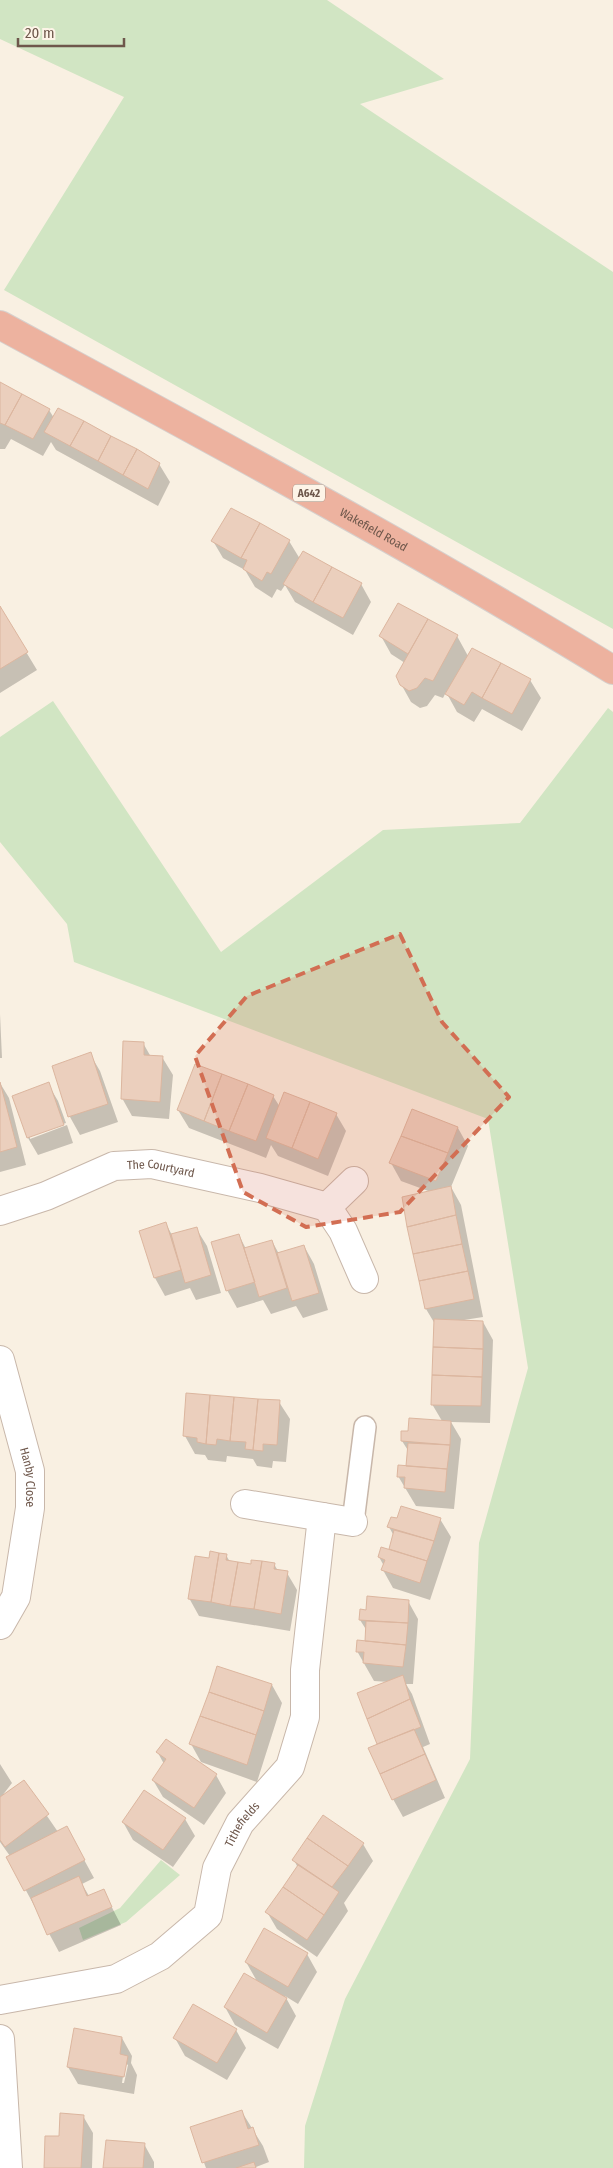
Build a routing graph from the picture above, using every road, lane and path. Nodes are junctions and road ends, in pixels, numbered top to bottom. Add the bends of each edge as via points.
1 (0, 325) edge
2 (613, 670) edge
3 (354, 1180) dead end
4 (327, 1207) junction
5 (0, 1210) edge
6 (364, 1279) dead end
7 (0, 1360) edge
8 (365, 1427) dead end
9 (245, 1504) dead end
10 (322, 1517) junction
11 (353, 1522) joint
12 (0, 1624) edge
13 (0, 2000) edge
14 (0, 2039) edge
15 (8, 2168) edge

1 - 2 highway, Wakefield Road / A642 via 280,476 491,596
3 - 4 street
4 - 5 street, The Courtyard via 152,1164 114,1166 46,1196
4 - 6 street via 343,1231
7 - 12 street, Hanby Close via 30,1471 30,1508 16,1597
8 - 11 lane
9 - 10 street
10 - 11 street
10 - 13 street, Tithefields via 305,1670 305,1717 290,1767 240,1823 217,1868 208,1915 160,1956 116,1980
14 - 15 street

